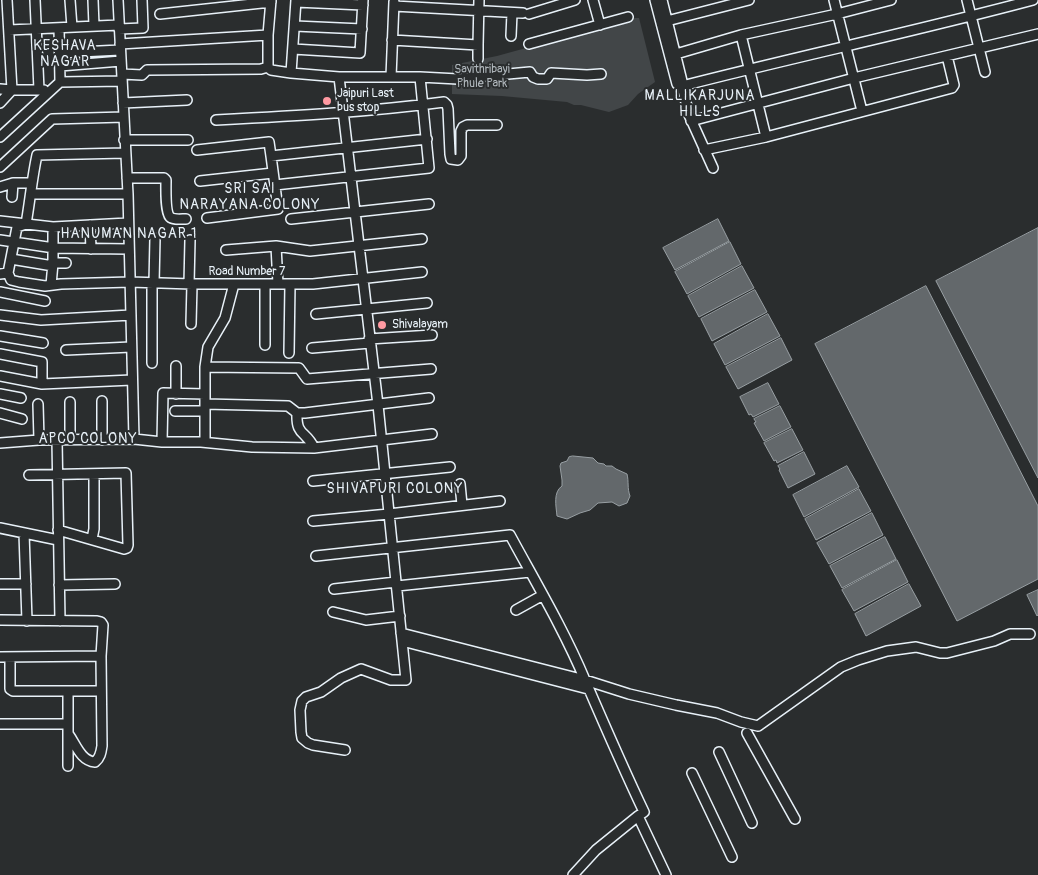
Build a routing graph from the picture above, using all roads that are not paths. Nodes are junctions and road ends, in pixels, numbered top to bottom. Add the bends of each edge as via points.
1 (7, 0) edge
2 (35, 0) edge
3 (70, 0) edge
4 (93, 0) edge
5 (118, 0) edge
6 (142, 0) edge
7 (479, 0) edge
8 (575, 0) edge
9 (593, 0) edge
10 (655, 0) edge
11 (662, 0) edge
12 (749, 0) edge
13 (834, 0) edge
14 (891, 0) edge
15 (967, 0) edge
16 (1033, 0) edge
17 (271, 1) edge
18 (296, 1) edge
19 (318, 1) edge
20 (347, 2) edge
21 (363, 2) edge
22 (394, 3) edge
23 (205, 5) edge
24 (479, 11) junction
25 (512, 13) junction
26 (160, 14) dead end
27 (837, 14) junction
28 (971, 16) junction
29 (628, 17) dead end
30 (664, 22) junction
31 (600, 25) junction
32 (94, 26) junction
33 (295, 26) junction
34 (72, 27) junction
35 (119, 27) junction
36 (59, 28) junction
37 (36, 29) junction
38 (362, 29) junction
39 (8, 30) junction
40 (1038, 34) edge
41 (741, 35) junction
42 (268, 36) junction
43 (511, 36) dead end
44 (392, 40) junction
45 (528, 44) dead end
46 (478, 45) junction
47 (846, 46) junction
48 (120, 47) junction
49 (293, 49) junction
50 (979, 49) junction
51 (60, 53) junction
52 (676, 54) junction
53 (947, 56) junction
54 (478, 59) dead end
55 (122, 61) junction
56 (60, 66) junction
57 (268, 67) junction
58 (749, 69) junction
59 (985, 72) dead end
60 (291, 74) junction
61 (602, 74) dead end
62 (339, 76) junction
63 (122, 77) junction
64 (391, 77) junction
65 (420, 77) junction
66 (854, 78) junction
67 (60, 82) junction
68 (682, 86) junction
69 (0, 89) edge
70 (12, 90) junction
71 (39, 90) junction
72 (52, 90) junction
73 (187, 100) dead end
74 (0, 103) edge
75 (123, 103) junction
76 (758, 103) junction
77 (423, 105) junction
78 (862, 112) junction
79 (344, 113) junction
80 (124, 117) junction
81 (216, 120) dead end
82 (691, 121) junction
83 (497, 125) dead end
84 (0, 137) edge
85 (766, 137) junction
86 (427, 139) junction
87 (124, 140) junction
88 (188, 140) dead end
89 (348, 147) junction
90 (196, 150) dead end
91 (704, 150) junction
92 (125, 153) junction
93 (270, 156) junction
94 (0, 167) edge
95 (713, 168) dead end
96 (273, 173) junction
97 (351, 177) junction
98 (127, 178) junction
99 (200, 182) dead end
100 (13, 183) junction
101 (32, 183) junction
102 (275, 185) junction
103 (0, 187) edge
104 (32, 194) junction
105 (128, 194) junction
106 (12, 197) dead end
107 (429, 204) dead end
108 (355, 212) junction
109 (206, 218) dead end
110 (291, 218) dead end
111 (186, 220) dead end
112 (0, 221) edge
113 (128, 223) junction
114 (26, 224) junction
115 (90, 225) junction
116 (53, 227) junction
117 (155, 238) dead end
118 (422, 239) dead end
119 (0, 240) edge
120 (190, 240) dead end
121 (14, 242) junction
122 (359, 245) junction
123 (276, 246) junction
124 (54, 248) junction
125 (91, 249) junction
126 (129, 249) junction
127 (226, 250) dead end
128 (11, 259) junction
129 (66, 263) dead end
130 (53, 264) junction
131 (422, 272) dead end
132 (4, 274) edge
133 (363, 279) junction
134 (130, 282) junction
135 (153, 283) junction
136 (191, 284) junction
137 (234, 284) junction
138 (265, 284) junction
139 (278, 284) junction
140 (290, 284) junction
141 (51, 285) junction
142 (0, 292) edge
143 (46, 302) dead end
144 (427, 303) dead end
145 (366, 309) junction
146 (316, 314) dead end
147 (0, 315) edge
148 (131, 315) junction
149 (191, 324) dead end
150 (432, 334) dead end
151 (0, 336) edge
152 (369, 341) junction
153 (43, 343) dead end
154 (265, 345) dead end
155 (131, 348) junction
156 (312, 348) dead end
157 (66, 350) dead end
158 (289, 353) dead end
159 (0, 354) edge
160 (152, 364) dead end
161 (176, 366) dead end
162 (204, 367) junction
163 (431, 369) dead end
164 (374, 374) junction
165 (0, 376) edge
166 (132, 380) junction
167 (42, 384) junction
168 (0, 394) edge
169 (176, 394) junction
170 (205, 394) junction
171 (22, 398) dead end
172 (429, 398) dead end
173 (102, 401) dead end
174 (70, 402) dead end
175 (38, 404) dead end
176 (378, 404) junction
177 (205, 408) junction
178 (175, 411) dead end
179 (0, 413) edge
180 (297, 413) junction
181 (22, 419) dead end
182 (432, 434) dead end
183 (134, 439) junction
184 (381, 439) junction
185 (39, 440) junction
186 (57, 440) junction
187 (70, 440) junction
188 (102, 440) junction
189 (162, 442) junction
190 (205, 442) junction
191 (0, 443) edge
192 (314, 448) junction
193 (450, 467) dead end
194 (58, 474) junction
195 (94, 474) junction
196 (384, 474) junction
197 (29, 475) dead end
198 (313, 481) dead end
199 (460, 484) dead end
200 (500, 501) dead end
201 (462, 505) junction
202 (389, 514) junction
203 (313, 521) dead end
204 (0, 528) edge
205 (58, 530) junction
206 (24, 534) junction
207 (92, 539) junction
208 (58, 540) junction
209 (392, 547) junction
210 (316, 556) dead end
211 (530, 572) junction
212 (0, 584) edge
213 (26, 584) junction
214 (115, 584) dead end
215 (397, 584) junction
216 (59, 585) junction
217 (334, 589) dead end
218 (543, 596) junction
219 (516, 610) dead end
220 (333, 612) dead end
221 (400, 616) junction
222 (0, 620) edge
223 (27, 621) junction
224 (60, 621) junction
225 (1030, 634) dead end
226 (402, 637) junction
227 (101, 656) junction
228 (5, 658) edge
229 (587, 684) junction
230 (101, 690) junction
231 (68, 691) junction
232 (0, 724) edge
233 (68, 724) junction
234 (747, 733) dead end
235 (68, 735) junction
236 (345, 750) dead end
237 (719, 752) dead end
238 (68, 766) dead end
239 (692, 773) dead end
240 (638, 816) junction
241 (795, 819) dead end
242 (752, 823) dead end
243 (732, 857) dead end
244 (573, 875) edge
245 (666, 875) edge

1 - 39 street
2 - 37 street
3 - 34 street
4 - 32 street
5 - 35 street
6 - 35 street via 143,28
7 - 24 street
8 - 25 street via 526,13
9 - 31 street
10 - 30 street
11 - 30 street
12 - 30 street
13 - 27 street
14 - 27 street
15 - 28 street
16 - 28 street
17 - 23 street
17 - 42 street
18 - 19 street
18 - 33 street
19 - 20 street
20 - 21 street
21 - 38 street
22 - 24 street
22 - 44 street
23 - 26 street
24 - 25 street
24 - 46 street
25 - 43 street
27 - 41 street
27 - 47 street
28 - 47 street
28 - 50 street
29 - 31 street
30 - 52 street
30 - 68 street via 677,84
31 - 45 street
32 - 34 street
32 - 35 street
33 - 38 street
33 - 49 street
34 - 36 street
35 - 48 street
36 - 37 street
36 - 51 street
37 - 39 street
37 - 71 street
38 - 49 street via 365,53
39 - 70 street
40 - 50 street
41 - 52 street
41 - 58 street
42 - 48 street
42 - 57 street
44 - 46 street
44 - 64 street
46 - 54 street
47 - 58 street
47 - 66 street
48 - 51 street
48 - 55 street
49 - 60 street
50 - 53 street
50 - 59 street
51 - 56 street
52 - 68 street
53 - 66 street
53 - 78 street via 952,88
55 - 56 street
55 - 63 street
56 - 67 street
57 - 60 street
57 - 63 street via 156,69 147,70 142,75
58 - 68 street
58 - 76 street
60 - 62 street
61 - 65 street via 556,72 543,80 533,77 530,72 458,79
62 - 64 street
62 - 79 street
63 - 67 street
63 - 75 street
64 - 65 street
65 - 77 street
66 - 76 street
66 - 78 street
67 - 72 street
68 - 82 street
69 - 70 street
70 - 71 street
70 - 74 street
71 - 72 street
72 - 84 street
73 - 75 street
75 - 80 street
76 - 82 street
76 - 85 street
77 - 79 street
77 - 83 street via 444,102 447,105 451,159 458,160 461,156 461,131 464,127
77 - 86 street
78 - 85 street
79 - 81 street
79 - 89 street
80 - 87 street
80 - 94 street via 52,119
82 - 91 street
85 - 91 street
86 - 89 street
86 - 97 street via 429,168
87 - 88 street
87 - 92 street
89 - 93 street
89 - 97 street
90 - 93 street via 268,142
91 - 95 street
92 - 98 street
92 - 101 street via 37,155
93 - 96 street
96 - 99 street
96 - 102 street
97 - 102 street
97 - 108 street
98 - 105 street
98 - 111 street via 164,178 169,217
100 - 101 street
100 - 103 street
100 - 106 street
101 - 104 street
102 - 109 street via 278,209
104 - 105 street
104 - 114 street
105 - 113 street
107 - 108 street
108 - 110 street
108 - 122 street
112 - 114 street
113 - 115 street
113 - 126 street
114 - 116 street
114 - 121 street via 17,228
115 - 116 street
115 - 125 street
116 - 124 street
117 - 135 street
118 - 122 street
119 - 121 street
120 - 136 street
121 - 124 street
121 - 128 street
122 - 123 street via 310,251
122 - 133 street
123 - 127 street
123 - 139 street
124 - 125 street
124 - 130 street
125 - 126 street
126 - 134 street
128 - 130 street
128 - 132 street
129 - 130 street
130 - 141 street
131 - 133 street, Road Number 7
132 - 141 street, Road Number 7 via 10,280
133 - 140 street, Road Number 7
133 - 145 street
134 - 135 street, Road Number 7
134 - 141 street, Road Number 7
134 - 148 street
135 - 136 street, Road Number 7
135 - 160 street
136 - 137 street, Road Number 7
136 - 149 street
137 - 138 street, Road Number 7
137 - 162 street via 225,318 208,346
138 - 139 street, Road Number 7
138 - 154 street
139 - 140 street, Road Number 7
140 - 158 street
142 - 143 street
144 - 145 street
145 - 146 street
145 - 152 street
147 - 148 street via 41,320
148 - 155 street
150 - 152 street
151 - 153 street
152 - 156 street
152 - 164 street
155 - 157 street
155 - 166 street
159 - 167 street via 42,362
161 - 169 street
162 - 164 street via 299,368 307,379
162 - 170 street
163 - 164 street
164 - 176 street
165 - 167 street
166 - 167 street
166 - 183 street
168 - 171 street
169 - 170 street
169 - 189 street via 163,393
170 - 177 street
172 - 176 street
173 - 188 street
174 - 187 street
175 - 185 street
176 - 180 street
176 - 184 street
177 - 178 street
177 - 180 street via 288,406
177 - 190 street
179 - 181 street
180 - 192 street via 298,429
182 - 184 street
183 - 188 street
183 - 189 street
184 - 192 street
184 - 196 street
185 - 186 street
185 - 191 street
186 - 187 street
186 - 194 street
187 - 188 street
189 - 190 street
190 - 192 street
193 - 196 street
194 - 195 street
194 - 197 street
194 - 205 street
195 - 207 street
195 - 207 street via 126,473 128,545 124,549
196 - 198 street
196 - 202 street
199 - 201 street
200 - 201 street
201 - 202 street
202 - 203 street
202 - 209 street
204 - 206 street
205 - 207 street
205 - 208 street
206 - 208 street
206 - 213 street
208 - 216 street
209 - 210 street
209 - 211 street via 510,535
209 - 215 street
211 - 215 street
211 - 218 street
212 - 213 street
213 - 223 street
214 - 216 street
215 - 217 street
215 - 221 street
216 - 224 street
218 - 219 street
218 - 229 street
220 - 221 street via 366,620
221 - 226 street
222 - 223 street
223 - 224 street
224 - 227 street via 101,622
225 - 229 street via 1010,634 994,642 947,653 916,647 858,660 841,667 758,726 717,713
226 - 229 street
226 - 236 street via 406,680 391,680 361,669 302,701 302,738 313,745
227 - 228 street
227 - 230 street
228 - 231 street via 13,691
229 - 240 street via 644,812
230 - 231 street
230 - 235 street via 102,746 98,759 95,762 82,756
231 - 233 street
232 - 233 street
233 - 235 street
234 - 241 street
235 - 238 street
237 - 242 street
239 - 243 street
240 - 244 street via 596,850
240 - 245 street

